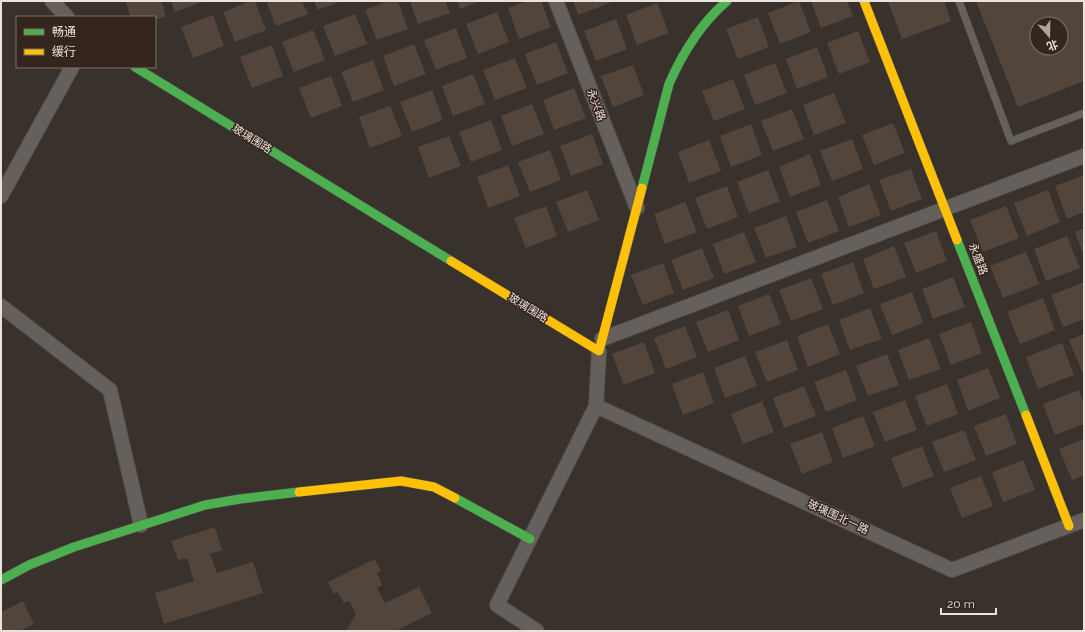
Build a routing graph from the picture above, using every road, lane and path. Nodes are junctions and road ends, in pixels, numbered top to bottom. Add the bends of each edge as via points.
1 (52, 1) edge
2 (556, 1) edge
3 (727, 1) edge
4 (864, 1) edge
5 (959, 1) edge
6 (66, 16) edge
7 (71, 68) edge
8 (137, 68) edge
9 (1084, 113) edge
10 (1084, 156) edge
11 (1, 196) edge
12 (637, 208) junction
13 (945, 209) junction
14 (1, 306) edge
15 (600, 345) junction
16 (596, 406) junction
17 (1084, 520) edge
18 (141, 525) junction
19 (1069, 526) junction
20 (530, 539) junction
21 (1, 580) edge
22 (537, 631) edge

1 - 6 street
2 - 12 street, 永兴路
3 - 12 street via 697,31 676,66
4 - 13 street, 永盛路
5 - 9 lane via 1011,141
7 - 11 street
8 - 15 street, 玻璃围路
10 - 13 street
12 - 15 street
13 - 15 street
13 - 19 street, 永盛路
14 - 18 street via 110,390
15 - 16 street
16 - 19 street, 玻璃围北一路 via 952,570
16 - 20 street
17 - 19 street, 玻璃围北一路
18 - 20 street via 204,505 240,498 401,481 434,487
18 - 21 street via 74,547 29,565
20 - 22 street via 497,605

